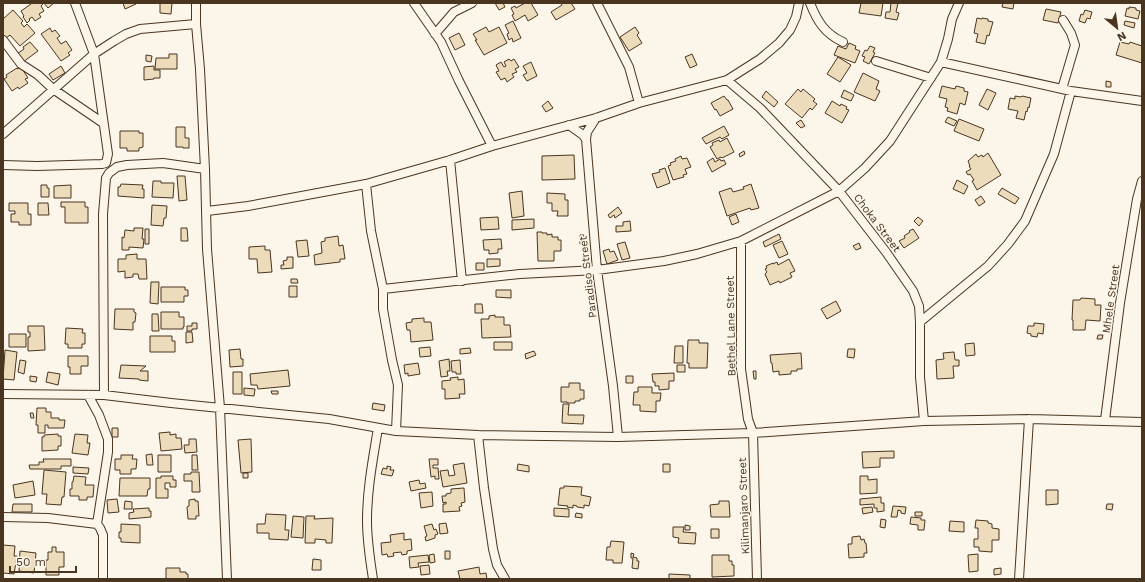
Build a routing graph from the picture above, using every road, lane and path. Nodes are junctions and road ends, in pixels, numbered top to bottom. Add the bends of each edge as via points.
1 (75, 3) edge
2 (197, 3) edge
3 (414, 3) edge
4 (472, 3) edge
5 (597, 3) edge
6 (799, 3) edge
7 (810, 3) edge
8 (959, 3) edge
9 (1063, 20) dead end
10 (196, 24) junction
11 (435, 34) junction
12 (3, 40) edge
13 (843, 42) dead end
14 (94, 54) junction
15 (876, 61) dead end
16 (941, 62) junction
17 (931, 78) junction
18 (727, 80) junction
19 (1062, 89) junction
20 (53, 90) junction
21 (1071, 91) junction
22 (1142, 101) edge
23 (639, 103) junction
24 (596, 118) junction
25 (104, 123) junction
26 (569, 125) junction
27 (3, 134) edge
28 (586, 139) junction
29 (492, 146) junction
30 (450, 160) junction
31 (3, 165) edge
32 (205, 169) junction
33 (1142, 181) edge
34 (366, 184) junction
35 (839, 191) junction
36 (207, 211) junction
37 (741, 241) junction
38 (597, 270) junction
39 (462, 281) junction
40 (383, 289) junction
41 (920, 322) junction
42 (3, 394) edge
43 (88, 395) junction
44 (104, 395) junction
45 (220, 408) junction
46 (1029, 419) junction
47 (1105, 420) junction
48 (924, 421) junction
49 (1142, 422) edge
50 (378, 428) junction
51 (396, 431) junction
52 (753, 433) junction
53 (478, 435) junction
54 (618, 436) junction
55 (3, 517) edge
56 (97, 524) junction
57 (103, 579) edge
58 (227, 579) edge
59 (373, 579) edge
60 (505, 579) edge
61 (757, 579) edge
62 (1019, 579) edge

1 - 14 street
2 - 10 street
3 - 11 street
4 - 11 street via 454,12
5 - 23 street via 629,67
6 - 18 street via 790,30 779,43 760,59
7 - 13 street via 823,28
8 - 16 street via 952,19
9 - 19 street via 1075,45
10 - 14 street via 140,29 114,40
10 - 32 street
11 - 29 street
12 - 20 street via 21,64 38,75
14 - 20 street
14 - 25 street
15 - 17 street
16 - 17 street
16 - 19 street
17 - 35 street via 890,141
18 - 23 street
18 - 35 street, Choka Street via 760,108
19 - 21 street
20 - 25 street
20 - 27 street
21 - 22 street
21 - 41 street via 1054,154 1025,221 988,266
23 - 24 street
24 - 26 street
24 - 28 street, Paradiso Street via 587,132
25 - 31 street via 108,154 106,162 102,164
26 - 28 street
26 - 29 street
28 - 38 street, Paradiso Street
29 - 30 street
30 - 34 street
30 - 39 street
32 - 36 street
32 - 44 street via 163,163 127,164 117,167 106,178 103,214
33 - 47 street, Mhele Street via 1120,303
34 - 36 street
34 - 40 street via 371,231
35 - 37 street
35 - 41 street, Choka Street via 913,291 919,306
36 - 45 street via 207,249
37 - 38 street via 664,261
37 - 52 street, Bethel Lane Street via 741,369 748,419
38 - 39 street via 520,274
38 - 54 street, Paradiso Street
39 - 40 street
40 - 51 street via 383,308 398,385
41 - 48 street, Choka Street via 920,377
42 - 43 street
43 - 44 street
43 - 56 street via 99,414 108,439
44 - 45 street
45 - 50 street via 329,419
45 - 58 street
46 - 47 street
46 - 48 street
46 - 62 street
47 - 49 street
48 - 52 street
50 - 51 street
50 - 59 street via 367,522
51 - 53 street
52 - 54 street
52 - 61 street, Kilimanjaro Street
53 - 54 street
53 - 60 street via 493,549 497,565
55 - 56 street via 48,518
56 - 57 street via 103,534

